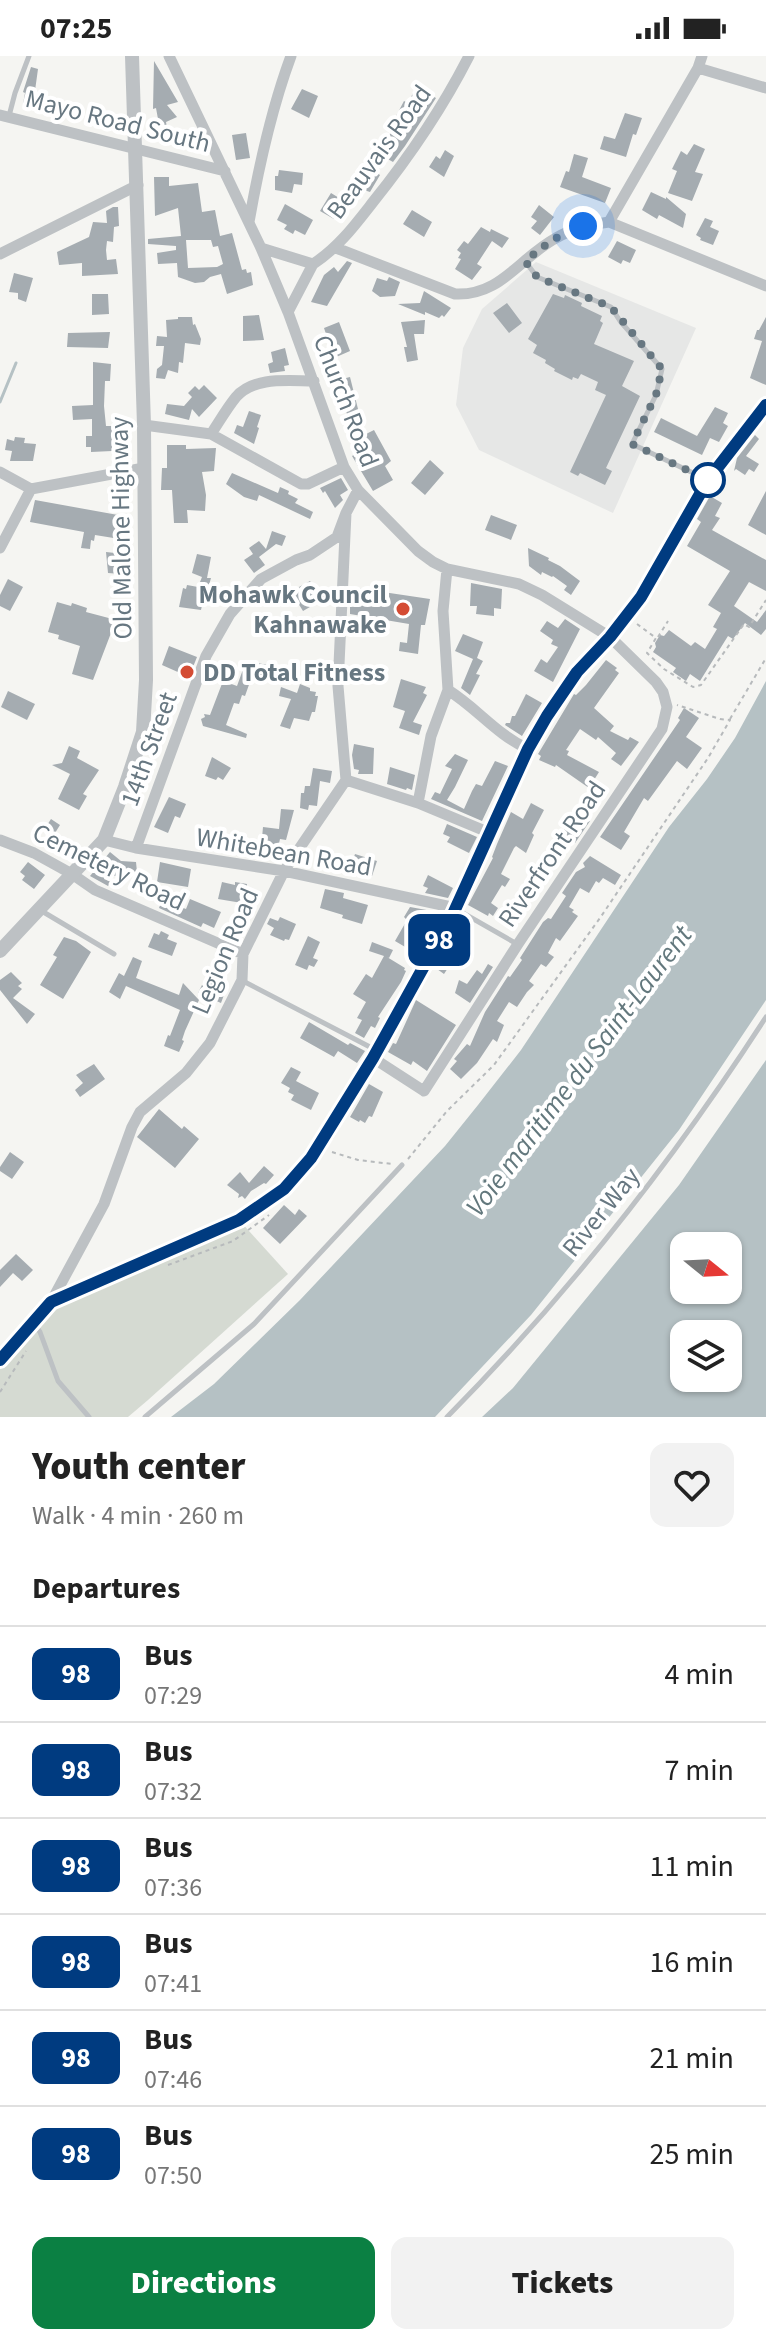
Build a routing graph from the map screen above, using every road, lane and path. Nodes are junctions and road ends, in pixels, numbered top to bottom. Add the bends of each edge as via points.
1 (29, 56) edge
2 (132, 56) edge
3 (169, 56) edge
4 (291, 56) edge
5 (469, 56) edge
6 (700, 62) edge
7 (766, 88) edge
8 (5, 116) edge
9 (137, 150) junction
10 (225, 171) junction
11 (138, 185) junction
12 (249, 222) junction
13 (609, 222) junction
14 (261, 248) junction
15 (336, 248) junction
16 (0, 254) edge
17 (525, 261) junction
18 (313, 264) junction
19 (766, 286) edge
20 (288, 312) junction
21 (314, 381) junction
22 (766, 404) edge
23 (144, 425) junction
24 (211, 434) junction
25 (344, 467) junction
26 (144, 468) junction
27 (0, 472) edge
28 (708, 480) junction
29 (31, 489) junction
30 (358, 490) junction
31 (346, 513) junction
32 (0, 548) edge
33 (447, 569) junction
34 (766, 600) edge
35 (626, 617) junction
36 (668, 621) dead end
37 (610, 637) junction
38 (656, 638) junction
39 (766, 658) edge
40 (448, 690) junction
41 (665, 700) junction
42 (730, 720) junction
43 (528, 749) junction
44 (346, 780) junction
45 (418, 803) junction
46 (490, 833) junction
47 (0, 840) edge
48 (104, 840) junction
49 (136, 848) junction
50 (284, 871) junction
51 (72, 874) junction
52 (456, 908) junction
53 (39, 909) junction
54 (518, 944) junction
55 (0, 951) edge
56 (114, 954) dead end
57 (243, 954) junction
58 (242, 980) junction
59 (766, 1017) edge
60 (373, 1058) junction
61 (331, 1152) dead end
62 (402, 1165) junction
63 (51, 1302) junction
64 (33, 1322) junction
65 (2, 1353) edge
66 (89, 1417) edge
67 (145, 1417) edge
68 (447, 1417) edge

1 - 8 lane
2 - 9 street, Old Malone Highway
3 - 10 street, Church Road
4 - 12 street via 275,101
5 - 15 street, Beauvais Road via 416,148
6 - 7 street
6 - 13 street
8 - 9 street, Mayo Road South
9 - 10 street, Mayo Road South
9 - 11 street, Old Malone Highway
10 - 12 street, Church Road
11 - 16 street
11 - 23 street, Old Malone Highway
12 - 14 street, Church Road
13 - 17 street via 568,231
13 - 19 street
14 - 18 street
14 - 20 street, Church Road
15 - 17 street via 455,294 489,290
15 - 18 street, Beauvais Road
17 - 28 lane via 537,277 611,307 662,369 656,395 632,444
18 - 20 street, Beauvais Road
20 - 21 street, Church Road
21 - 24 street via 254,384 238,394
21 - 25 street, Church Road
22 - 28 street
23 - 24 street
23 - 26 street, Old Malone Highway
24 - 25 street via 301,484
25 - 30 street, Church Road
26 - 29 street
26 - 48 street, Old Malone Highway via 143,732
27 - 29 street
28 - 35 street
29 - 32 street
30 - 31 street, 14th Street
30 - 33 street, Church Road via 418,551
31 - 44 street via 338,686
31 - 49 street, 14th Street via 337,537 261,579 230,614 206,656
33 - 37 street, Church Road via 519,584
33 - 40 street via 443,611
34 - 38 path via 701,685 693,687 647,653
35 - 37 street
35 - 38 path
36 - 38 path
37 - 41 street via 656,682
37 - 43 street via 577,672
39 - 42 path
40 - 43 street
40 - 45 street via 431,736
41 - 42 path
41 - 54 street, Riverfront Road via 662,729
42 - 62 path via 600,918 494,1065
43 - 46 street
44 - 45 street
44 - 50 street, Legion Road
45 - 46 street
46 - 52 street
47 - 51 street, Cemetery Road
48 - 49 street, Whitebean Road
48 - 51 street, Old Malone Highway
49 - 50 street, Whitebean Road
50 - 52 street, Whitebean Road
50 - 57 street, Legion Road
51 - 53 street, Old Malone Highway
51 - 57 street, Cemetery Road via 95,890
52 - 54 lane
52 - 60 street
53 - 55 street, Old Malone Highway
53 - 56 lane
54 - 60 street, Riverfront Road via 424,1091
57 - 58 street, Legion Road
58 - 60 lane via 370,1047
58 - 63 street, Legion Road via 210,1043 186,1073 140,1112 104,1204
59 - 68 lane, River Way via 632,1206 546,1311
60 - 63 street via 328,1134 284,1189 239,1220
61 - 62 path
62 - 67 lane via 254,1324
63 - 64 street
64 - 65 street
64 - 66 lane via 58,1381

